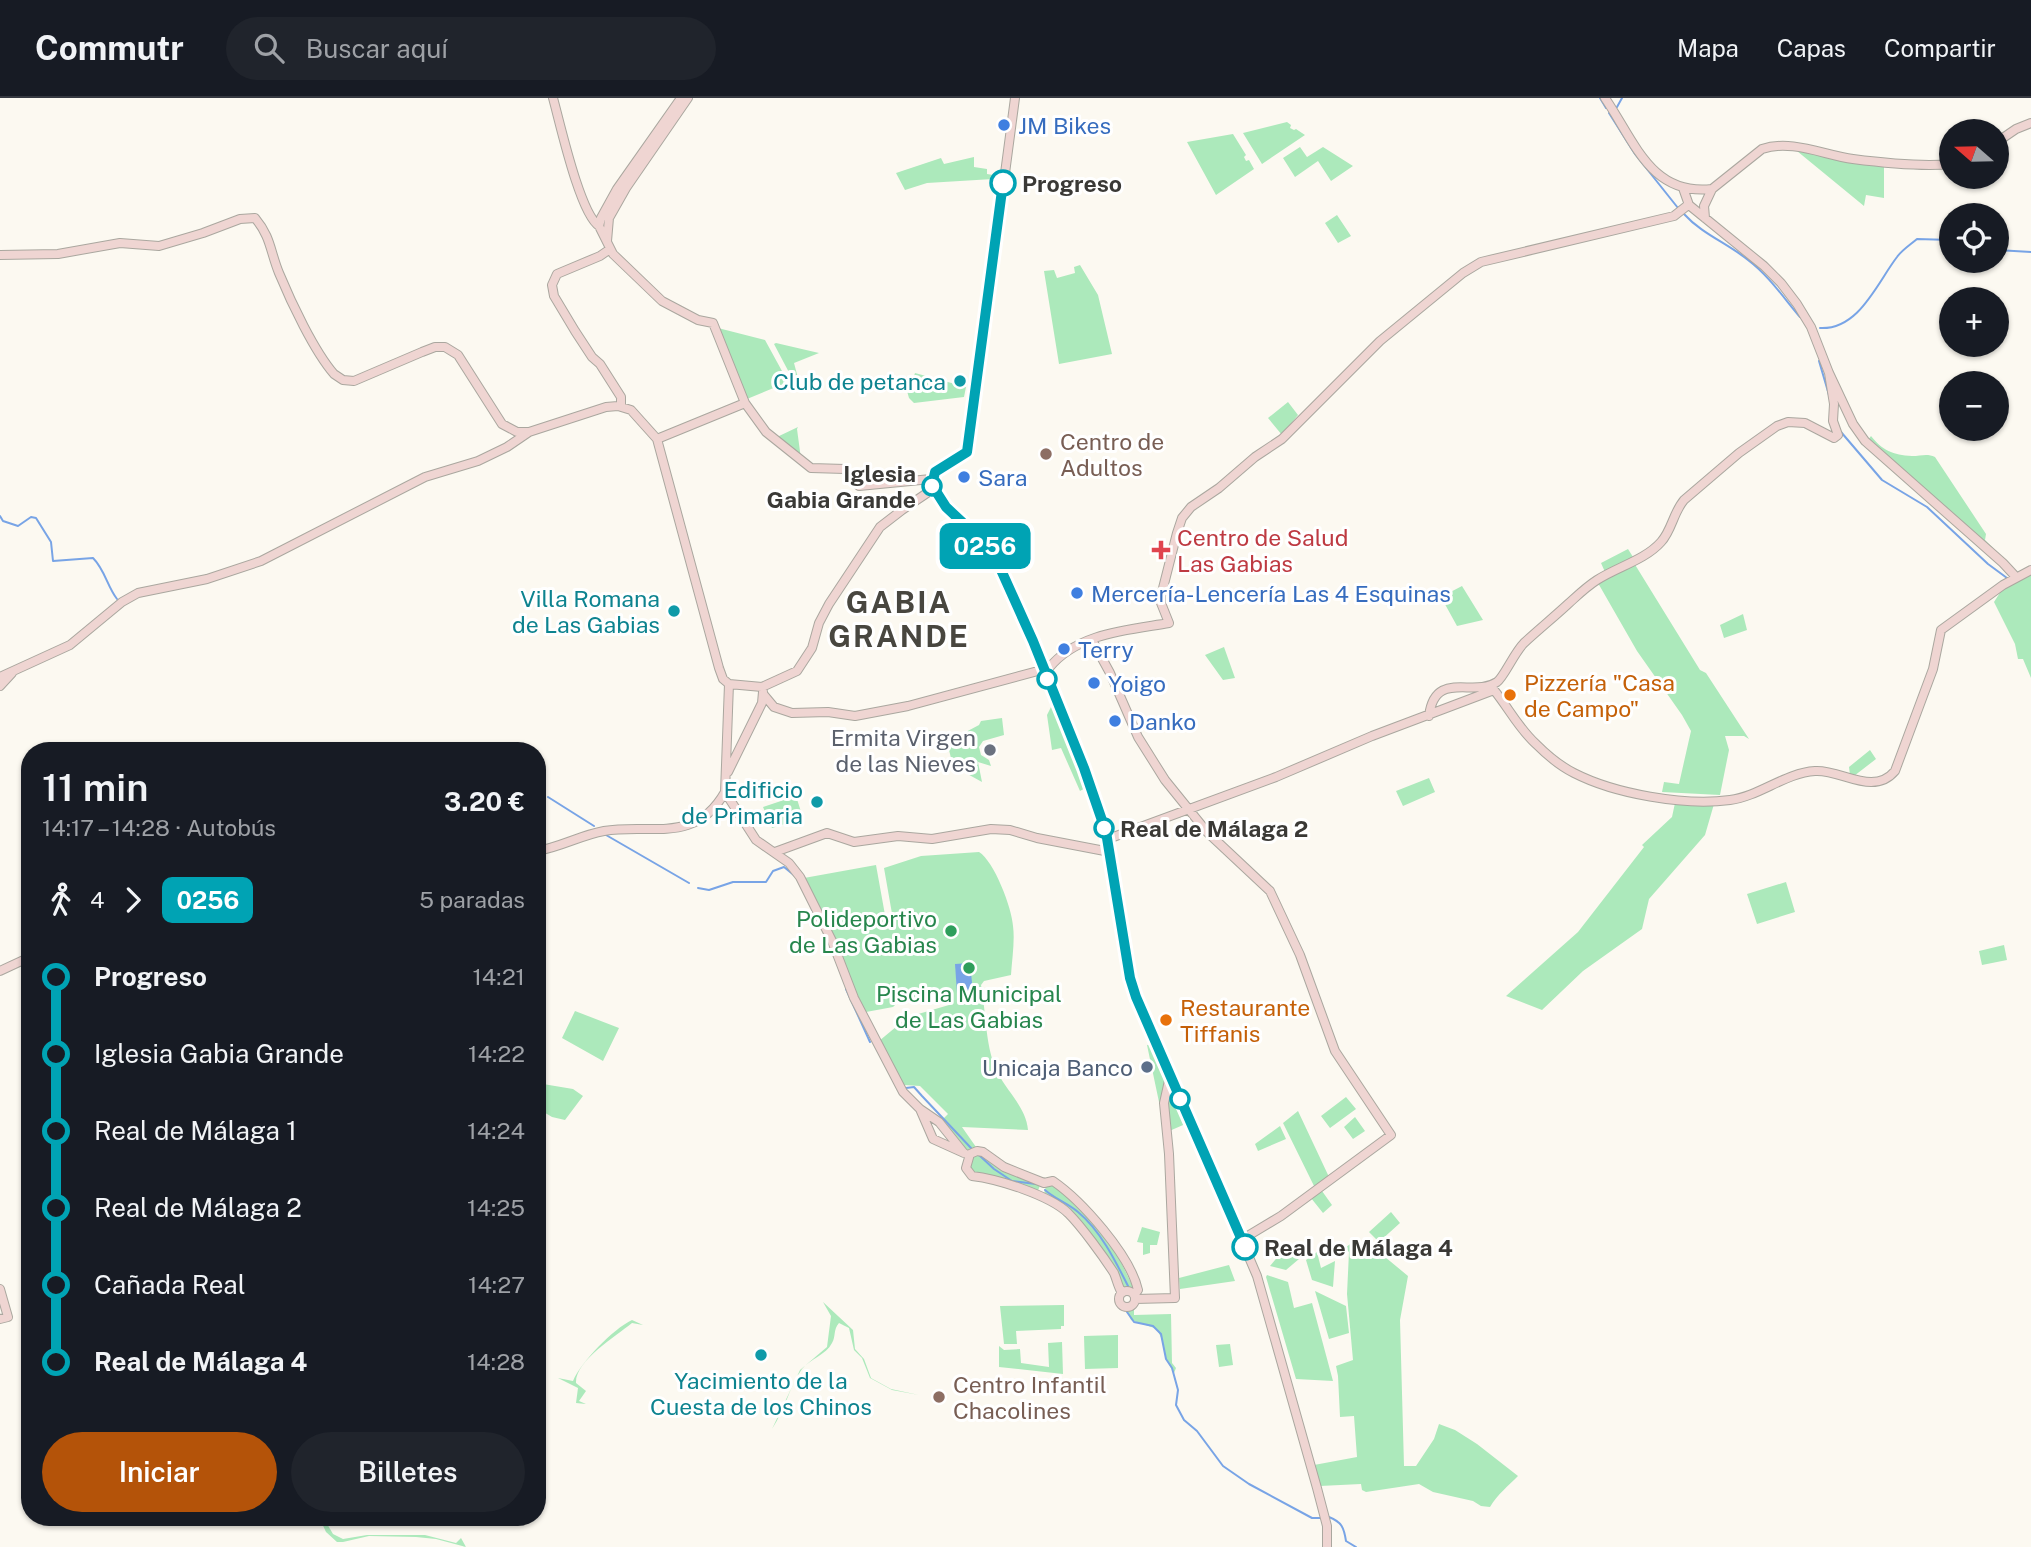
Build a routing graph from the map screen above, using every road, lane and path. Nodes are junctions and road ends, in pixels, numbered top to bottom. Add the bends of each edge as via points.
1 (553, 98) edge
2 (681, 98) edge
3 (688, 98) edge
4 (1015, 98) edge
5 (1605, 98) edge
6 (2031, 123) edge
7 (2009, 134) edge
8 (1939, 163) edge
9 (1697, 199) junction
10 (609, 218) junction
11 (599, 226) junction
12 (609, 245) junction
13 (0, 256) edge
14 (1829, 373) junction
15 (1837, 401) junction
16 (746, 403) junction
17 (621, 406) junction
18 (529, 432) junction
19 (657, 439) junction
20 (931, 479) junction
21 (933, 489) junction
22 (2031, 569) edge
23 (2016, 577) junction
24 (1092, 640) junction
25 (17, 669) junction
26 (1043, 669) junction
27 (0, 677) edge
28 (729, 684) junction
29 (0, 686) edge
30 (763, 691) junction
31 (1429, 716) junction
32 (727, 775) junction
33 (725, 792) junction
34 (1188, 809) junction
35 (1108, 839) junction
36 (546, 850) edge
37 (775, 852) junction
38 (1110, 852) junction
39 (21, 961) edge
40 (0, 971) edge
41 (1170, 1076) junction
42 (920, 1109) junction
43 (966, 1154) junction
44 (1241, 1240) junction
45 (0, 1289) edge
46 (1122, 1293) junction
47 (1134, 1297) junction
48 (4, 1318) edge
49 (1327, 1547) edge

1 - 11 street via 575,175
2 - 11 street via 617,190
3 - 10 street
4 - 20 street via 968,446
5 - 9 street via 1658,175
6 - 7 street
8 - 9 street via 1851,158 1780,145 1762,149
9 - 14 street via 1705,218 1781,283 1811,327
9 - 24 street via 1674,216 1472,266 1380,341 1282,439 1191,507 1182,518 1167,569 1161,603 1169,623 1121,630
10 - 11 street
10 - 12 street
11 - 12 street
12 - 16 street via 620,263 662,301 713,323
12 - 17 street via 600,256 557,274 552,288 575,331 621,397
13 - 18 street via 58,254 120,243 159,246 255,218 267,231 289,296 334,374 354,381 445,347 458,355 502,424
14 - 15 street
14 - 15 street via 1838,388
15 - 23 street via 1865,441
15 - 31 street via 1832,415 1836,432 1826,435 1805,423 1777,426 1684,500 1660,543 1593,582 1524,643 1498,681 1484,688 1445,689
16 - 19 street
16 - 20 street via 766,432 811,468 845,469 859,486
17 - 18 street
17 - 19 street via 634,413
18 - 25 street via 478,461 425,477 261,561 207,579 138,593 70,645
19 - 28 street via 719,668
20 - 21 street
21 - 26 street via 997,561
21 - 30 street via 880,527 829,604 801,666
22 - 23 street
23 - 31 street via 1941,630 1933,669 1895,771 1884,781 1814,771 1728,800 1659,797 1574,773 1528,736 1493,690
24 - 26 street via 1060,654
24 - 34 street via 1138,737
25 - 27 street
25 - 29 street
26 - 30 street via 855,716 792,713 774,707
26 - 35 street
28 - 30 street
28 - 32 street
30 - 32 street
31 - 34 street
32 - 33 street
33 - 36 street via 708,813 673,829 604,831
33 - 37 street via 756,840
34 - 35 street
34 - 44 street via 1270,891 1335,1051 1391,1135
35 - 38 street
37 - 38 street via 827,833 854,842 898,836 932,839 991,829
37 - 42 street via 800,877 893,1075
38 - 41 street via 1130,978
39 - 40 street
41 - 44 street
41 - 47 street via 1164,1103 1175,1298
42 - 43 street via 939,1122
42 - 43 street via 933,1139
43 - 46 street via 966,1168 972,1176 1029,1192 1068,1213 1116,1276
43 - 47 street via 983,1152 1004,1167 1044,1183 1053,1181 1085,1207 1136,1283
44 - 49 street via 1264,1298 1321,1504
45 - 48 street
46 - 47 street
46 - 47 street via 1119,1300 1124,1306 1129,1307

